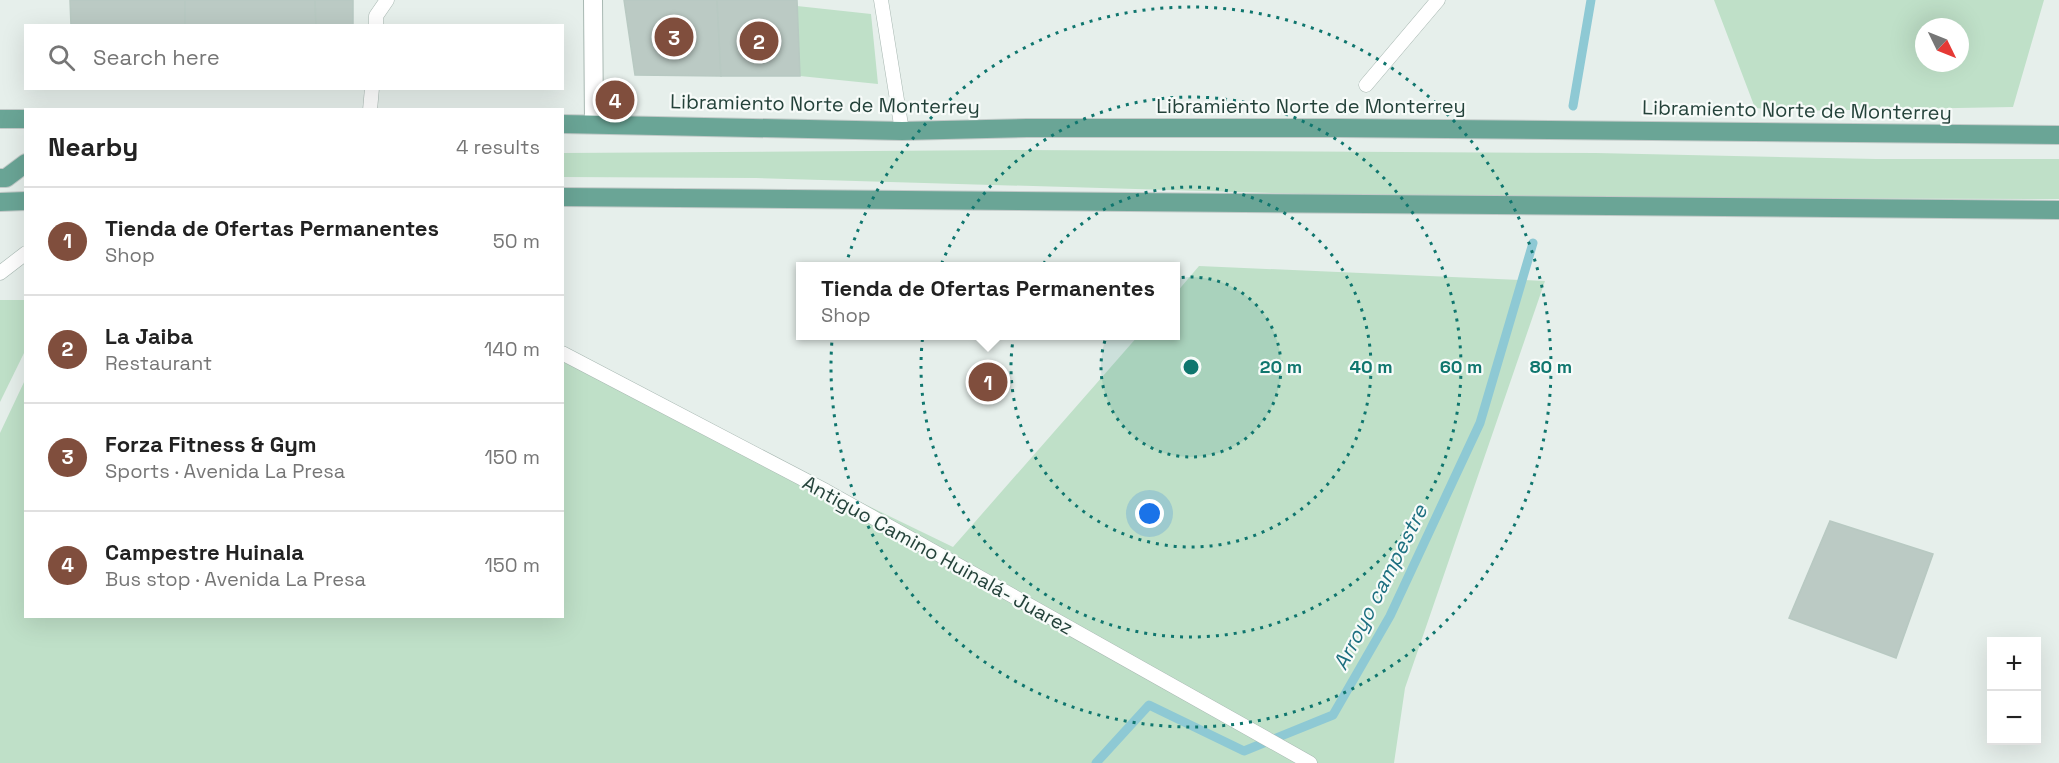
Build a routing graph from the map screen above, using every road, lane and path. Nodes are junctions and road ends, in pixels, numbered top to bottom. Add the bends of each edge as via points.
1 (387, 0) edge
2 (593, 0) edge
3 (881, 0) edge
4 (1438, 0) edge
5 (376, 24) edge
6 (1366, 85) dead end
7 (372, 90) edge
8 (370, 108) edge
9 (9, 117) edge
10 (594, 123) junction
11 (564, 124) edge
12 (902, 131) junction
13 (24, 132) edge
14 (2059, 135) edge
15 (24, 165) edge
16 (0, 178) edge
17 (564, 197) edge
18 (24, 201) edge
19 (0, 202) edge
20 (2059, 210) edge
21 (24, 255) edge
22 (0, 273) edge
23 (564, 354) edge
24 (1310, 763) edge

1 - 5 lane via 376,16
2 - 10 street
3 - 12 lane
4 - 6 lane
7 - 8 lane
9 - 13 main road
10 - 11 main road, Libramiento Norte de Monterrey
10 - 12 main road, Libramiento Norte de Monterrey
12 - 14 main road, Libramiento Norte de Monterrey via 1340,128
15 - 16 main road
17 - 20 main road
18 - 19 main road
21 - 22 lane
23 - 24 lane, Antiguo Camino Huinalá- Juarez via 826,491

